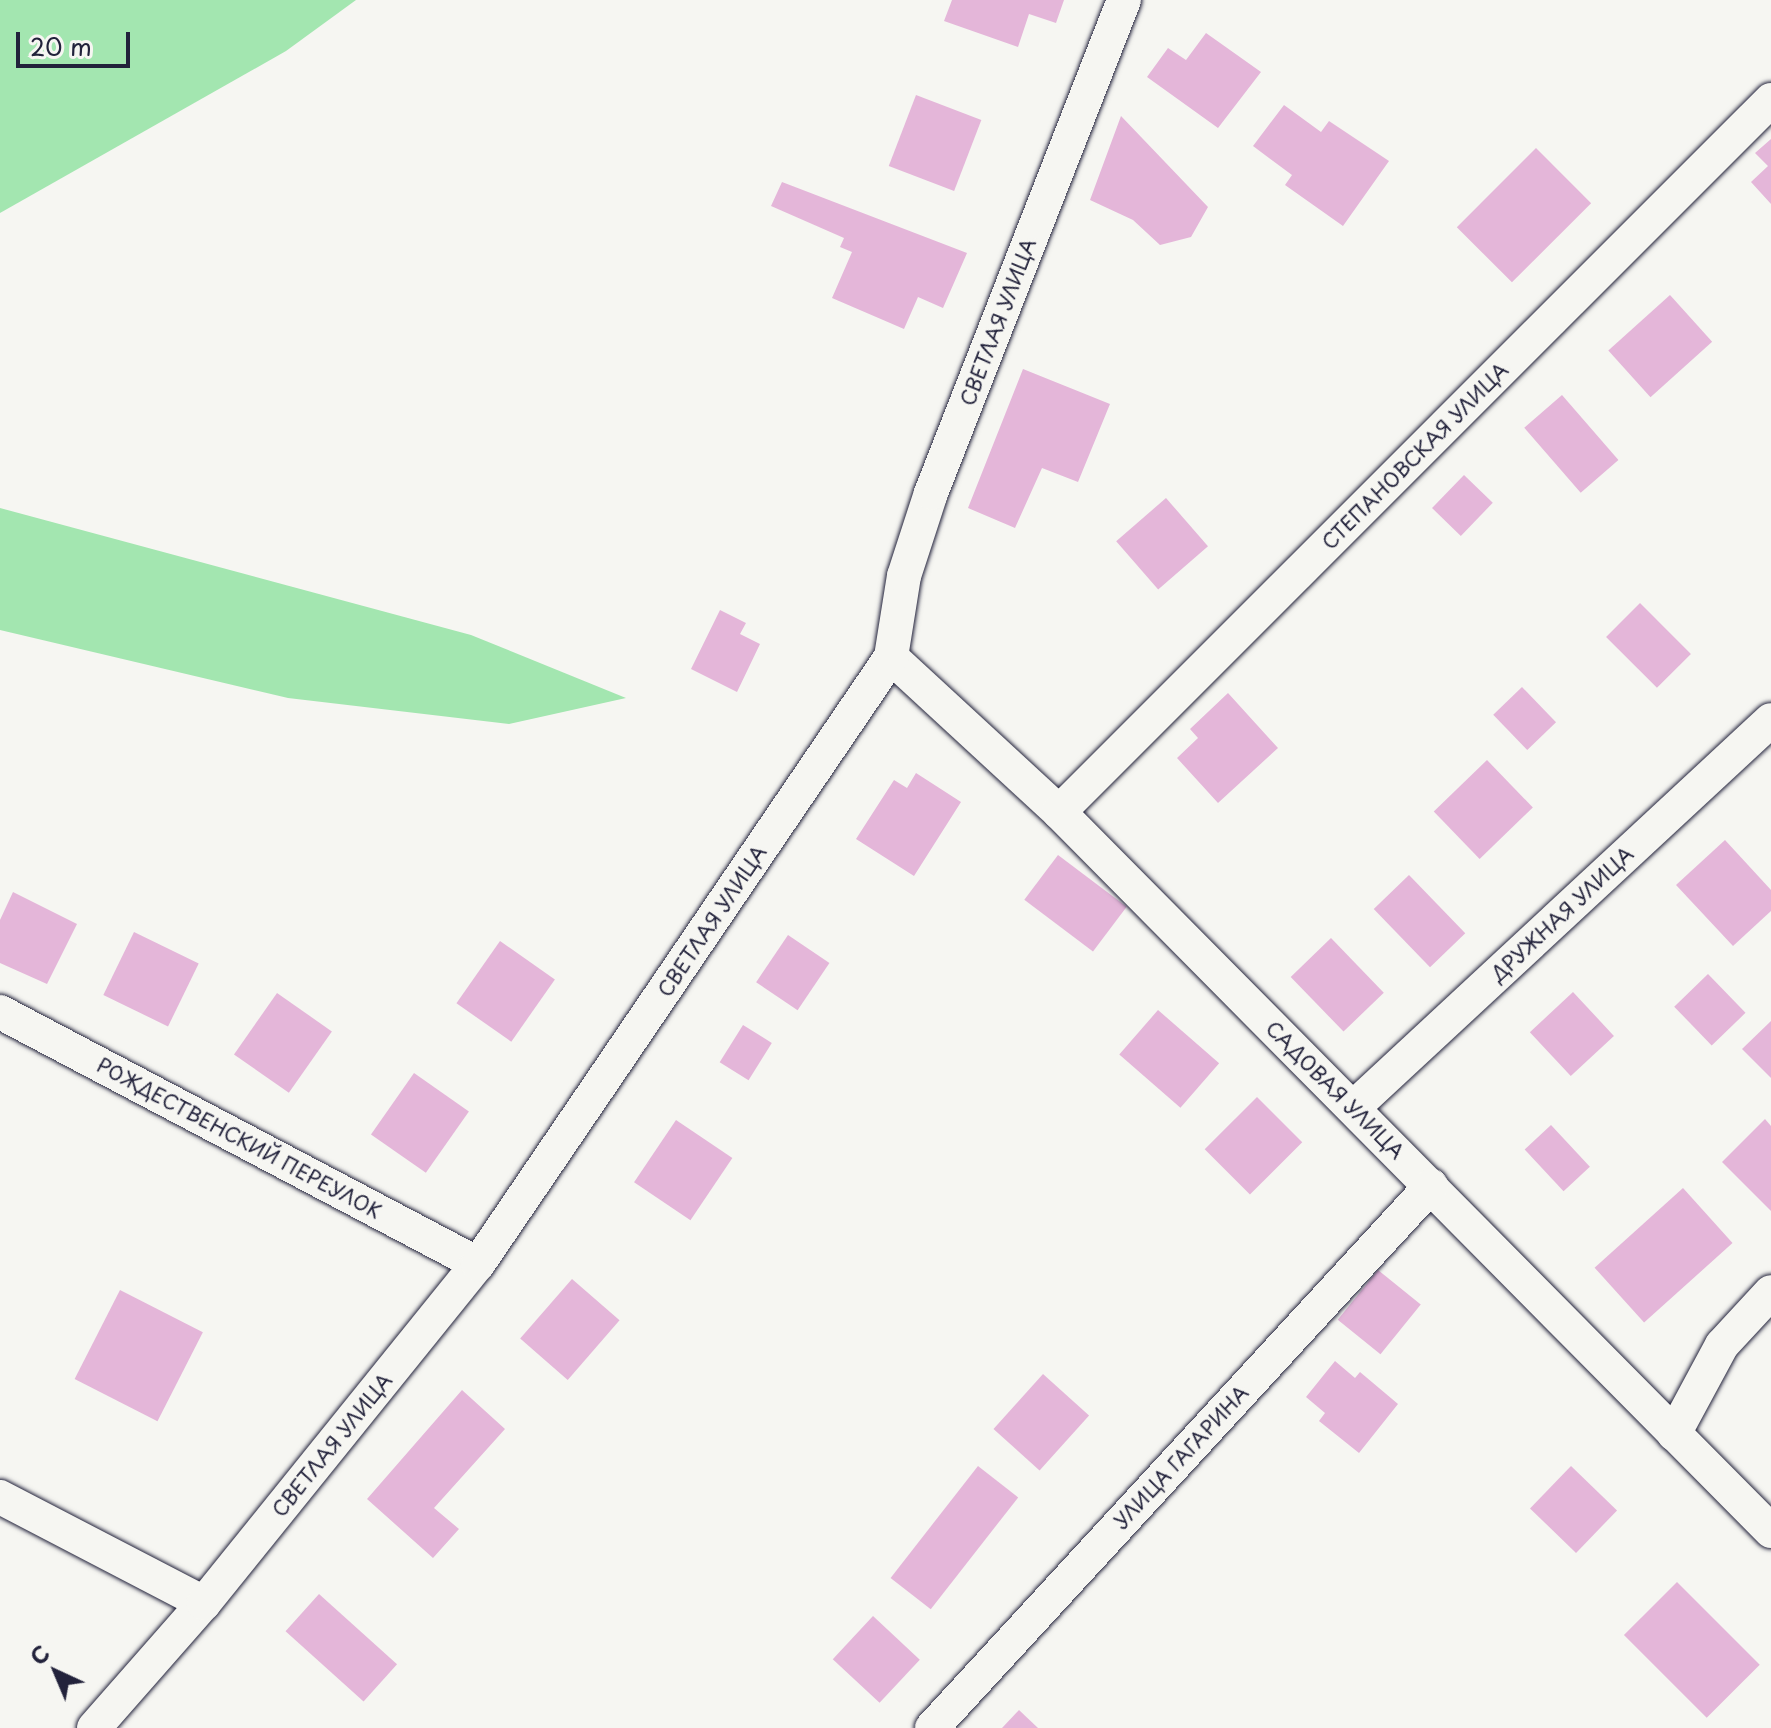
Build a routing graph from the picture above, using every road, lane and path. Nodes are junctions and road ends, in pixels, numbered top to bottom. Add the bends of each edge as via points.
1 (1124, 0) edge
2 (1771, 100) edge
3 (891, 657) junction
4 (1771, 720) edge
5 (1059, 812) junction
6 (0, 1012) edge
7 (1353, 1108) junction
8 (1431, 1186) junction
9 (478, 1264) junction
10 (1771, 1292) edge
11 (1674, 1434) junction
12 (0, 1497) edge
13 (1771, 1531) edge
14 (204, 1603) junction
15 (94, 1728) edge
16 (932, 1728) edge

1 - 3 street, СВЕТЛАЯ УЛИЦА via 931,493 904,576
2 - 5 street, СТЕПАНОВСКАЯ УЛИЦА
3 - 5 street, САДОВАЯ УЛИЦА
3 - 9 street, СВЕТЛАЯ УЛИЦА
4 - 7 street, ДРУЖНАЯ УЛИЦА
5 - 7 street, САДОВАЯ УЛИЦА
6 - 9 street, РОЖДЕСТВЕНСКИЙ ПЕРЕУЛОК
7 - 8 street, САДОВАЯ УЛИЦА
8 - 11 street, САДОВАЯ УЛИЦА
8 - 16 street, УЛИЦА ГАГАРИНА
9 - 14 street, СВЕТЛАЯ УЛИЦА
10 - 11 street via 1722,1345
11 - 13 street, САДОВАЯ УЛИЦА
12 - 14 street
14 - 15 street, СВЕТЛАЯ УЛИЦА

